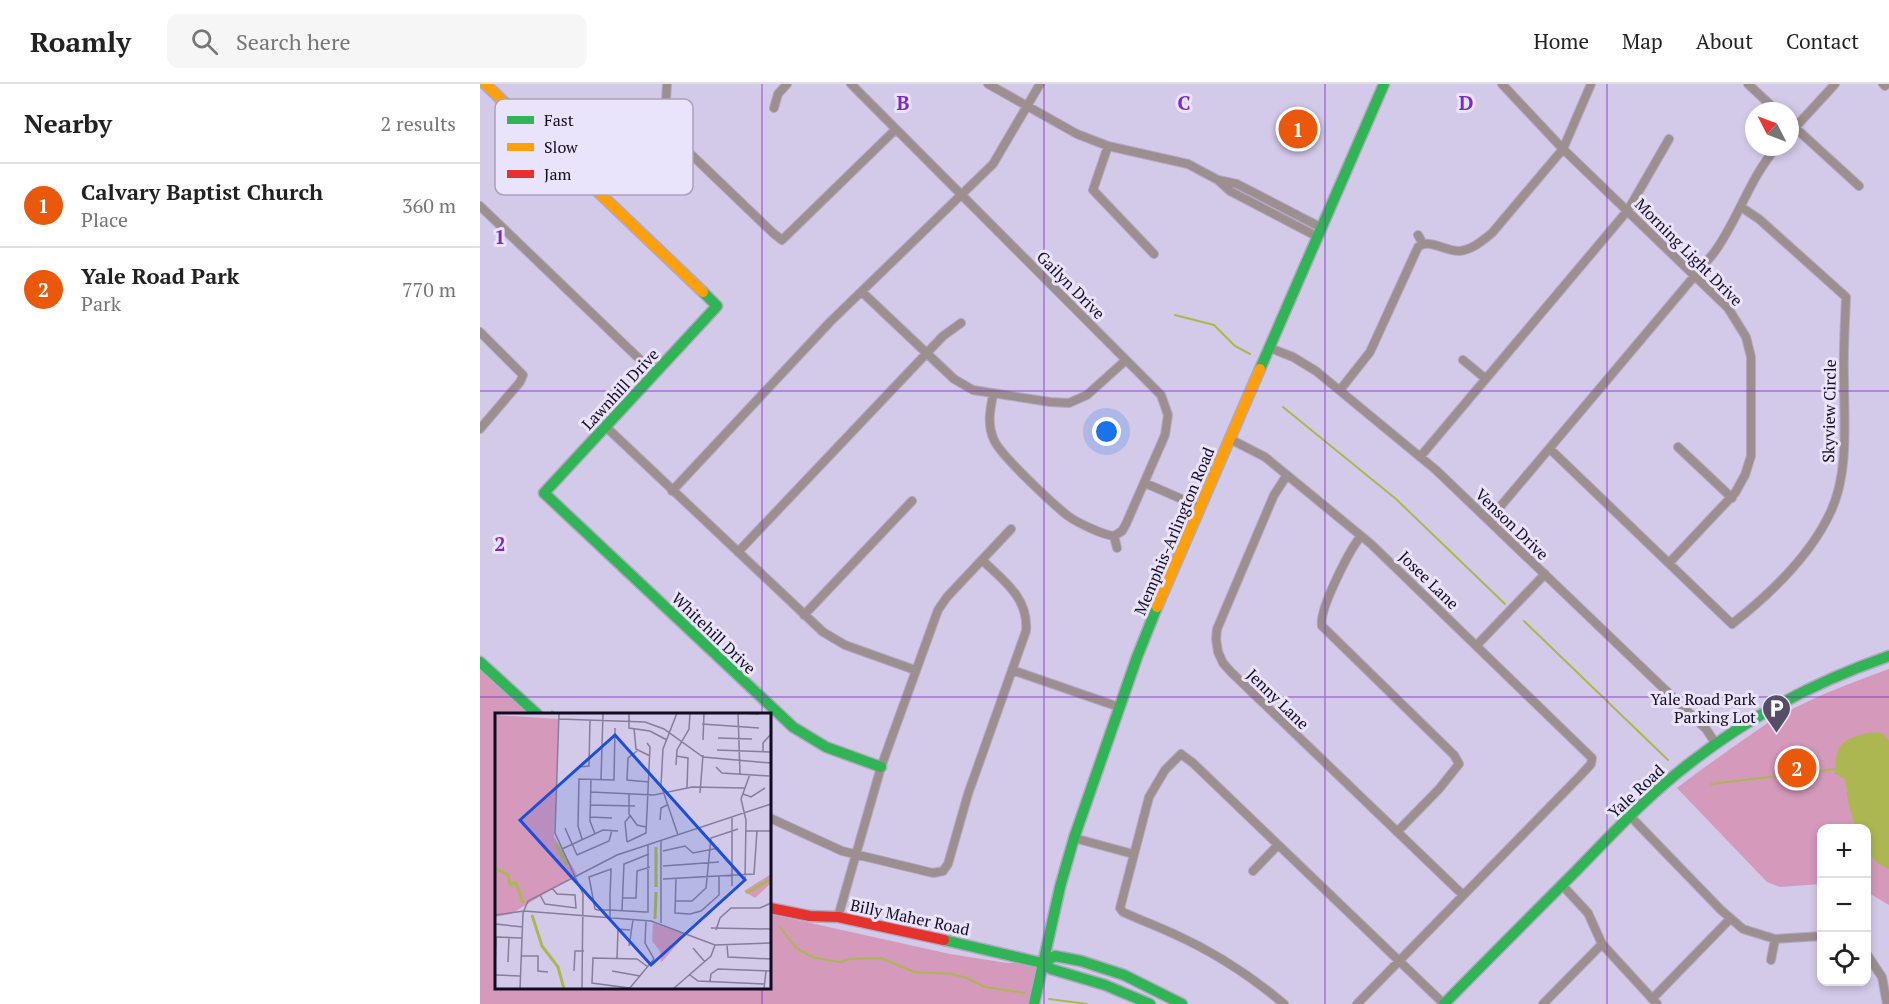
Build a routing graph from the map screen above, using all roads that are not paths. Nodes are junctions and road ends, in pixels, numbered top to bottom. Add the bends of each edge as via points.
1 (485, 84) edge
2 (667, 84) edge
3 (787, 84) edge
4 (851, 84) edge
5 (988, 84) edge
6 (1040, 84) edge
7 (1384, 84) edge
8 (1502, 84) edge
9 (1591, 84) edge
10 (1748, 84) edge
11 (1835, 84) edge
12 (501, 99) edge
13 (666, 99) edge
14 (1767, 102) edge
15 (1028, 106) junction
16 (774, 108) dead end
17 (1799, 121) edge
18 (896, 129) junction
19 (1799, 134) edge
20 (1669, 139) dead end
21 (1108, 146) junction
22 (1563, 149) junction
23 (693, 156) edge
24 (1771, 156) edge
25 (1859, 186) dead end
26 (962, 194) junction
27 (601, 195) edge
28 (480, 206) edge
29 (1741, 207) junction
30 (1628, 210) junction
31 (1320, 232) junction
32 (1418, 235) dead end
33 (1423, 244) junction
34 (1154, 254) dead end
35 (1695, 275) junction
36 (862, 292) junction
37 (961, 323) dead end
38 (480, 332) edge
39 (1270, 348) junction
40 (926, 353) junction
41 (1126, 360) junction
42 (1463, 360) dead end
43 (655, 374) junction
44 (1486, 379) junction
45 (1340, 390) junction
46 (993, 395) junction
47 (605, 426) junction
48 (480, 429) edge
49 (1230, 439) junction
50 (1678, 447) dead end
51 (1550, 449) junction
52 (1420, 457) junction
53 (1287, 475) junction
54 (1145, 483) junction
55 (672, 491) junction
56 (544, 493) joint
57 (1732, 498) junction
58 (912, 501) dead end
59 (1200, 507) junction
60 (1489, 520) junction
61 (1011, 529) dead end
62 (1114, 536) junction
63 (1361, 536) junction
64 (1117, 548) dead end
65 (738, 552) junction
66 (982, 560) junction
67 (1668, 563) junction
68 (1545, 574) junction
69 (804, 615) junction
70 (1477, 645) junction
71 (1889, 656) edge
72 (480, 662) edge
73 (915, 670) junction
74 (1012, 670) junction
75 (1119, 707) junction
76 (536, 713) edge
77 (1716, 744) junction
78 (881, 767) junction
79 (1630, 816) junction
80 (771, 818) edge
81 (1397, 832) junction
82 (1074, 838) junction
83 (1278, 845) junction
84 (1133, 854) junction
85 (856, 855) junction
86 (1253, 871) dead end
87 (1562, 885) junction
88 (1463, 895) junction
89 (771, 908) edge
90 (838, 918) junction
91 (1730, 919) junction
92 (1817, 936) edge
93 (1774, 939) junction
94 (1602, 945) junction
95 (1871, 958) edge
96 (1771, 960) dead end
97 (1399, 961) junction
98 (1042, 963) junction
99 (1655, 1001) edge
100 (1034, 1004) edge
101 (1150, 1004) edge
102 (1182, 1004) edge
103 (1284, 1004) edge
104 (1357, 1004) edge
105 (1444, 1004) edge
106 (1543, 1004) edge
107 (1887, 1004) edge

1 - 12 street, Lawnhill Drive
2 - 13 street
3 - 16 street via 778,94
4 - 18 street, Gailyn Drive
5 - 15 street
6 - 15 street
7 - 31 street, Memphis-Arlington Road
8 - 22 street, Morning Light Drive
9 - 22 street
10 - 14 street
11 - 17 street
15 - 21 street via 1077,134
15 - 26 street via 993,164
18 - 23 street via 782,240
18 - 26 street, Gailyn Drive
19 - 25 street
20 - 30 street
21 - 31 street via 1188,164 1230,191
21 - 34 street via 1093,190
22 - 30 street, Morning Light Drive
22 - 33 street via 1479,244 1457,251
24 - 29 street
26 - 36 street
26 - 41 street, Gailyn Drive
27 - 43 street, Lawnhill Drive via 717,306
28 - 43 street
29 - 35 street via 1718,247
29 - 67 street, Skyview Circle via 1846,297 1840,483 1820,533 1798,561 1732,624
30 - 35 street, Morning Light Drive
30 - 44 street
31 - 39 street, Memphis-Arlington Road
32 - 33 street
33 - 45 street via 1414,252 1370,352
35 - 51 street
35 - 57 street, Morning Light Drive via 1735,316 1749,350 1752,449 1745,475
36 - 40 street
36 - 55 street
37 - 40 street
38 - 48 street via 523,375
39 - 45 street, Venson Drive via 1307,365
39 - 49 street, Memphis-Arlington Road
40 - 46 street via 964,387
40 - 65 street
41 - 46 street via 1087,395 1069,403
41 - 54 street, Gailyn Drive via 1158,391 1167,410 1165,435
42 - 44 street
43 - 47 street, Lawnhill Drive
44 - 52 street
45 - 52 street, Venson Drive
46 - 62 street via 990,429 1001,452 1067,515
47 - 55 street
47 - 56 street, Lawnhill Drive
49 - 53 street, Josee Lane via 1260,453
49 - 59 street, Memphis-Arlington Road
50 - 57 street
51 - 60 street
51 - 67 street
52 - 60 street, Venson Drive
53 - 63 street, Josee Lane
53 - 81 street, Jenny Lane via 1274,495 1222,615 1216,639 1218,652 1230,672
54 - 59 street
54 - 62 street, Gailyn Drive via 1122,531
55 - 65 street
56 - 78 street, Whitehill Drive via 792,727 826,747
57 - 67 street, Morning Light Drive
58 - 69 street
59 - 75 street, Memphis-Arlington Road
60 - 68 street, Venson Drive
61 - 66 street
62 - 64 street
63 - 70 street, Josee Lane
63 - 81 street via 1348,554 1321,619 1322,626 1459,764
65 - 69 street
66 - 73 street via 938,610
66 - 74 street via 1016,592 1025,612 1026,631
68 - 70 street
68 - 77 street, Venson Drive via 1706,729
69 - 73 street via 837,641
70 - 88 street, Josee Lane via 1592,760
71 - 77 street, Yale Road via 1807,690
72 - 76 street
73 - 78 street
74 - 75 street
74 - 85 street via 944,874
75 - 82 street, Memphis-Arlington Road
77 - 79 street, Yale Road
78 - 85 street
79 - 87 street, Yale Road
79 - 91 street
80 - 85 street
81 - 88 street, Jenny Lane
82 - 84 street
82 - 98 street, Memphis-Arlington Road
83 - 84 street via 1181,754 1152,791
83 - 86 street
83 - 97 street
84 - 103 street via 1120,908 1125,914 1206,950
85 - 90 street
87 - 94 street via 1592,918
87 - 105 street, Yale Road
88 - 97 street
89 - 90 street, Billy Maher Road
90 - 98 street, Billy Maher Road
91 - 93 street via 1748,931
91 - 99 street
92 - 93 street
93 - 96 street
94 - 99 street
94 - 106 street
95 - 107 street via 1882,977
97 - 104 street
97 - 105 street
98 - 100 street, Memphis-Arlington Road
98 - 101 street
98 - 102 street via 1055,956 1081,961 1124,975

